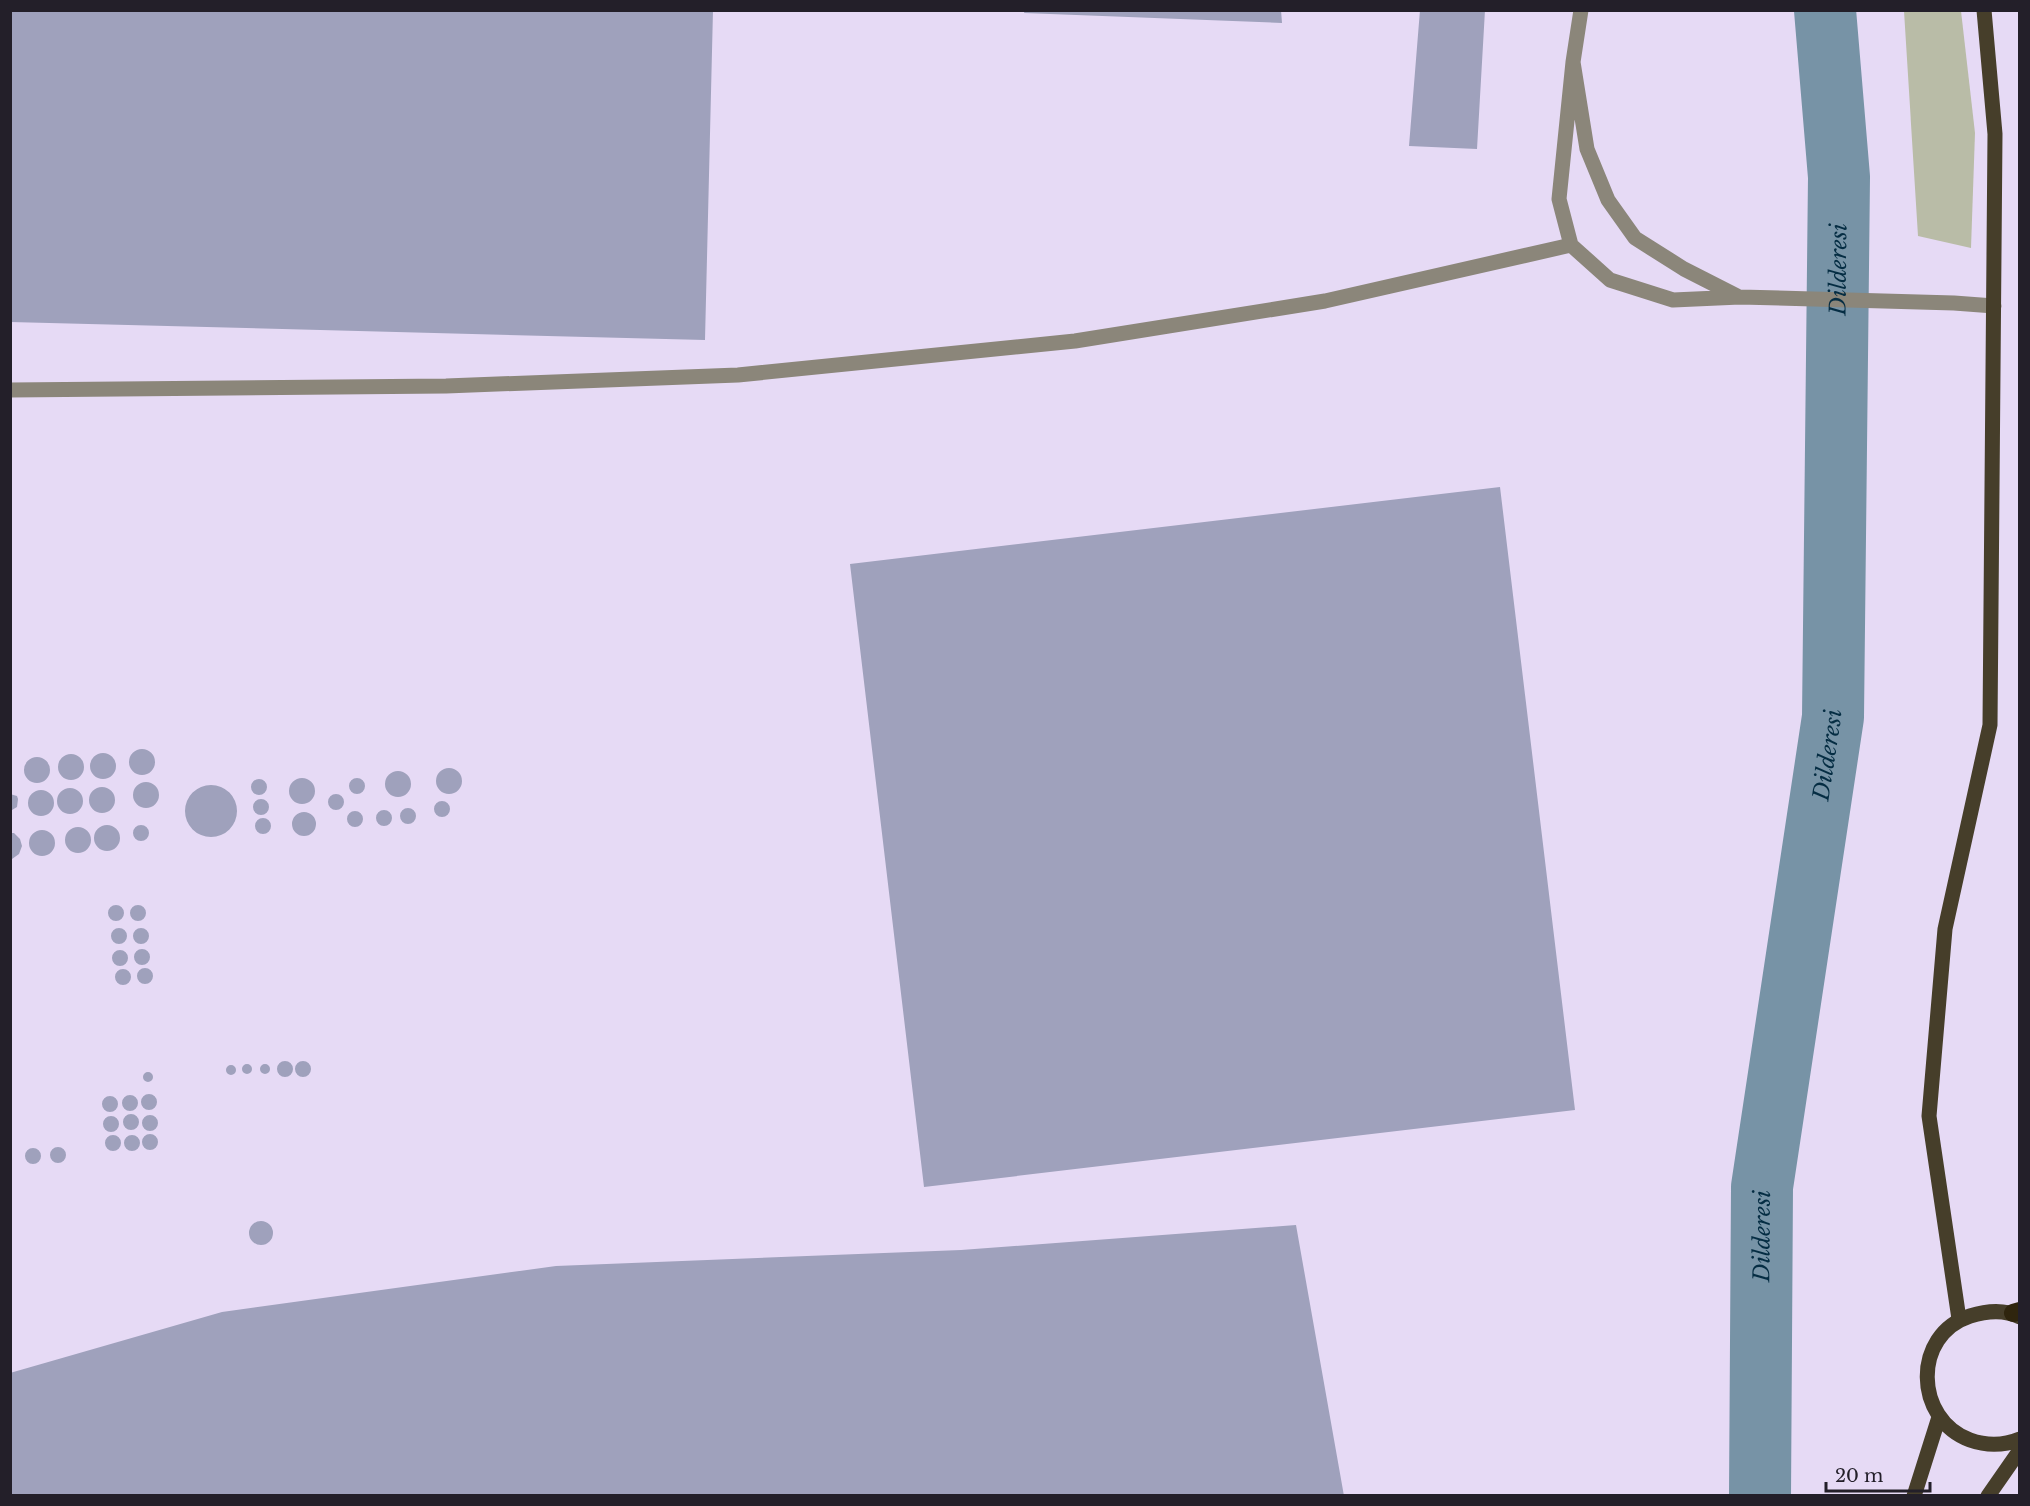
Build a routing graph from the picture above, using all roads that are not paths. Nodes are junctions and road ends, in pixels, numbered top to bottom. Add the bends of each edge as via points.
1 (1581, 10) edge
2 (1984, 10) edge
3 (1573, 62) junction
4 (1571, 245) junction
5 (1740, 297) junction
6 (1994, 306) junction
7 (10, 390) edge
8 (2017, 1314) edge
9 (1959, 1319) junction
10 (1939, 1417) junction
11 (2019, 1439) edge
12 (2019, 1450) edge
13 (1914, 1496) edge
14 (1988, 1496) edge

1 - 3 street
2 - 6 main road via 1995,134
3 - 4 street via 1558,199
3 - 5 street via 1587,149 1608,200 1628,229 1635,238 1684,269
4 - 5 street via 1611,280 1672,300
4 - 7 street via 1325,301 1075,341 750,374 446,386
5 - 6 street
6 - 9 main road via 1990,725 1945,929 1929,1116
8 - 9 main road via 1985,1311
9 - 10 main road via 1939,1338 1927,1364 1928,1391
10 - 11 main road via 1958,1435 1982,1444 2008,1444
10 - 13 main road
12 - 14 main road

